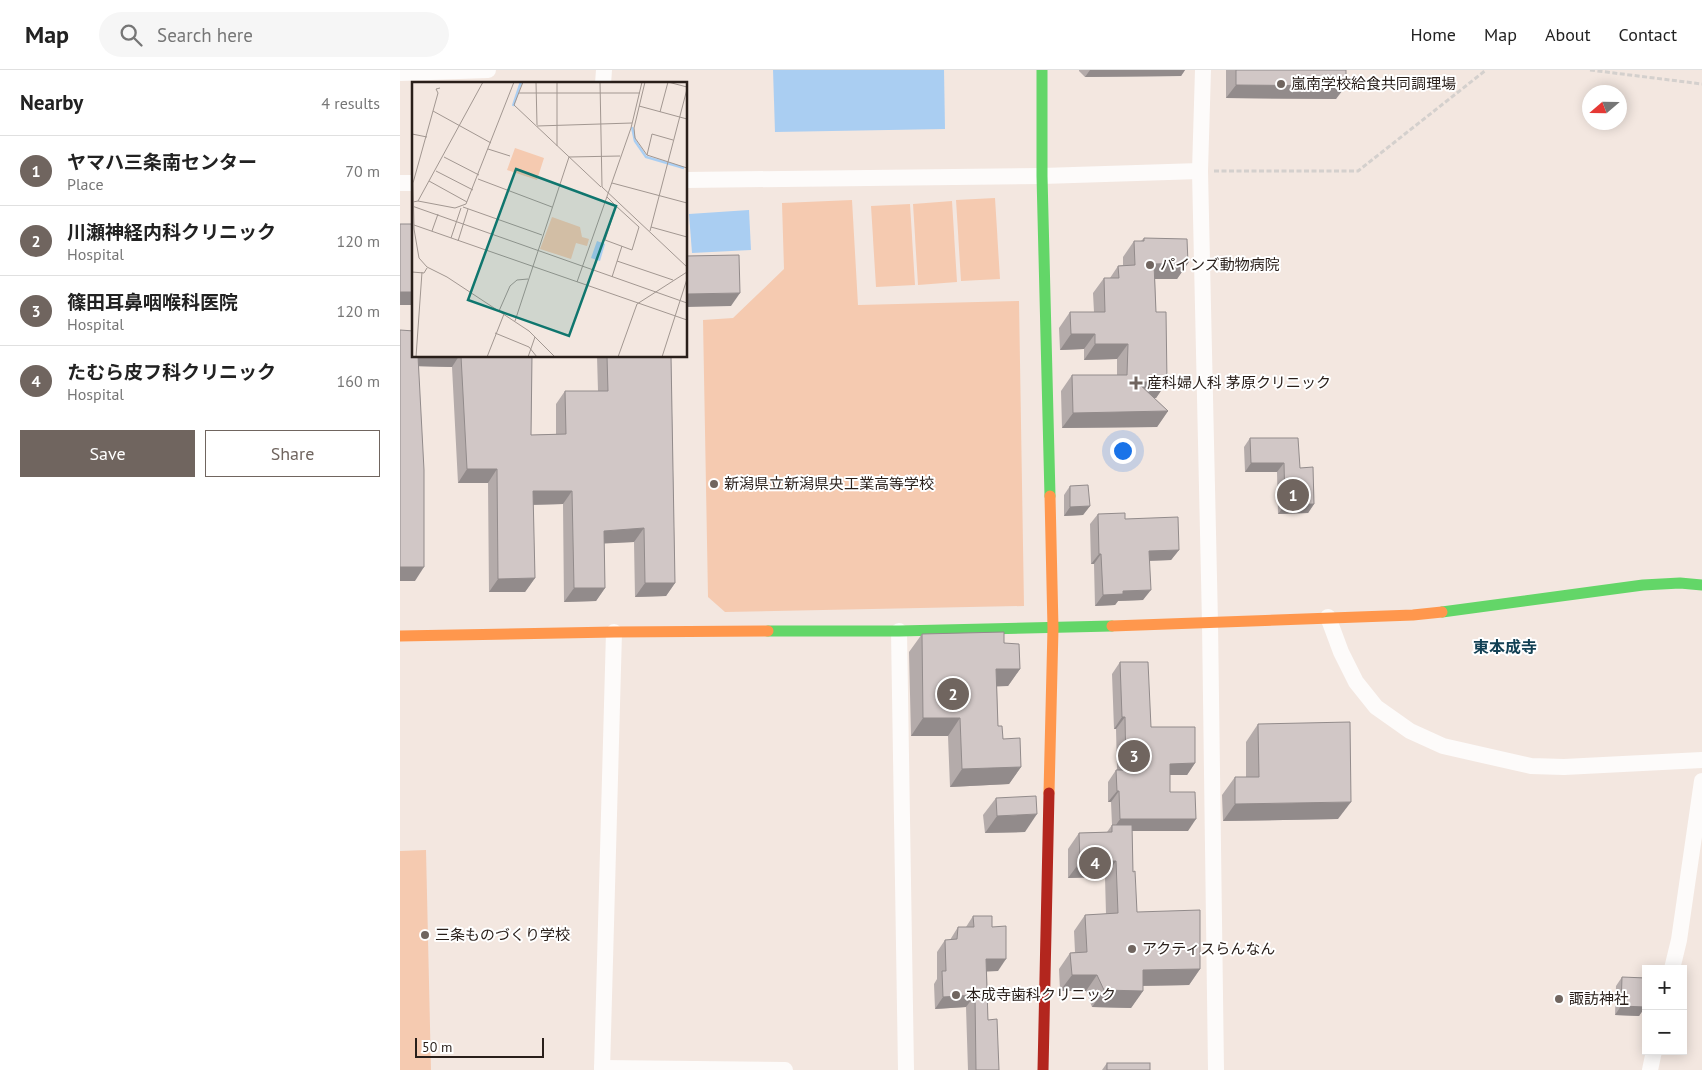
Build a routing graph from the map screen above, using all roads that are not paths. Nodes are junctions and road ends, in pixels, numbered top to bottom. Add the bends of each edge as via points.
1 (488, 70) edge
2 (1042, 70) edge
3 (1203, 70) edge
4 (401, 72) edge
5 (1200, 171) junction
6 (1042, 176) junction
7 (688, 180) edge
8 (1702, 585) edge
9 (1328, 617) junction
10 (1210, 623) junction
11 (1053, 628) junction
12 (899, 631) junction
13 (614, 632) junction
14 (400, 636) edge
15 (1702, 760) edge
16 (1702, 781) edge
17 (1673, 965) edge
18 (1653, 1055) edge
19 (602, 1069) edge
20 (785, 1070) edge
21 (906, 1070) edge
22 (1043, 1070) edge
23 (1216, 1070) edge
24 (1650, 1070) edge

1 - 4 street
2 - 6 street
3 - 5 street
5 - 6 street
5 - 10 street
6 - 7 street
6 - 11 street
8 - 9 street via 1643,585 1413,615
9 - 10 street
9 - 15 street via 1352,674 1376,707 1410,731 1444,746 1530,766 1564,768
10 - 11 street
10 - 23 street
11 - 12 street
11 - 22 street
12 - 13 street
12 - 21 street
13 - 14 street
13 - 19 street
16 - 17 street
18 - 24 street
19 - 20 street

